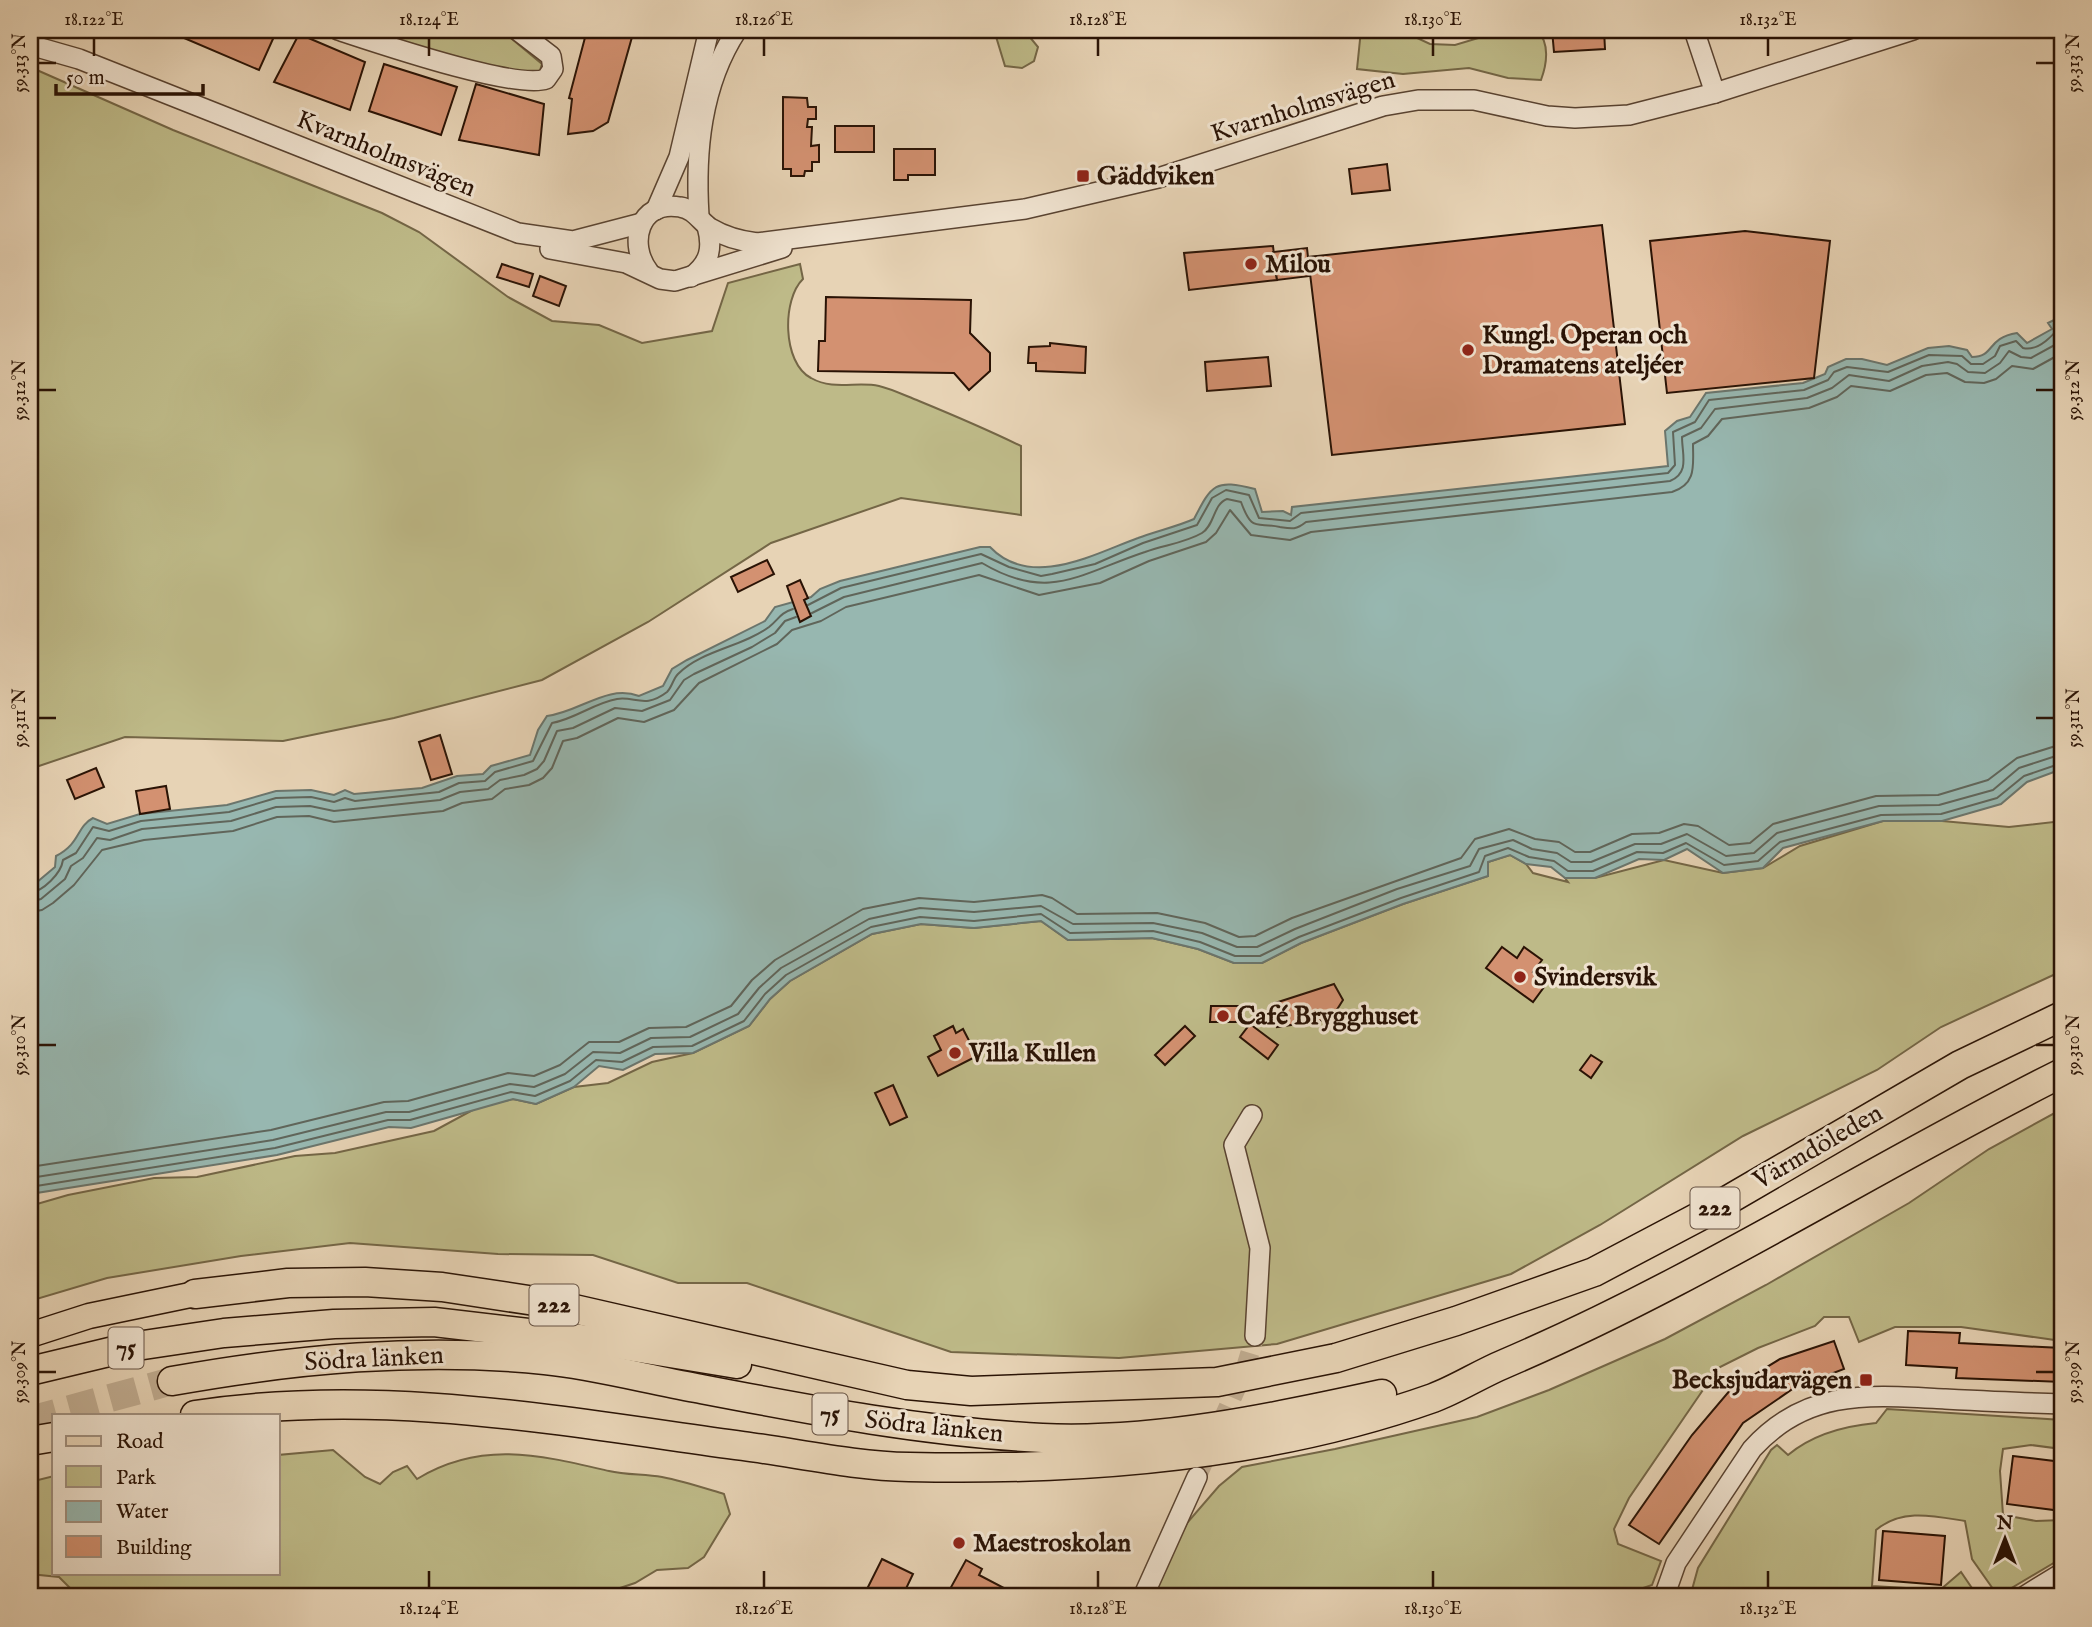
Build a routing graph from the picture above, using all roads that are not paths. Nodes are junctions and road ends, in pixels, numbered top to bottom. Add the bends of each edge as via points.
1 (338, 30) edge
2 (517, 30) edge
3 (709, 30) edge
4 (737, 30) edge
5 (1694, 30) edge
6 (1913, 30) edge
7 (30, 31) edge
8 (30, 45) edge
9 (79, 59) junction
10 (1715, 93) junction
11 (649, 216) junction
12 (703, 221) junction
13 (518, 233) junction
14 (827, 234) junction
15 (649, 272) junction
16 (690, 278) junction
17 (2062, 1016) edge
18 (2062, 1073) edge
19 (1252, 1115) dead end
20 (195, 1294) joint
21 (30, 1335) edge
22 (1255, 1336) tunnel mouth
23 (30, 1371) edge
24 (1488, 1371) junction
25 (172, 1381) tunnel mouth
26 (907, 1385) junction
27 (2062, 1404) edge
28 (206, 1414) edge
29 (52, 1437) edge
30 (30, 1440) edge
31 (1197, 1478) tunnel mouth
32 (2062, 1573) edge
33 (1143, 1597) edge
34 (1664, 1597) edge
35 (2023, 1597) edge

1 - 2 street via 474,70 534,82 546,79 553,69 551,56
3 - 11 street via 679,157
4 - 12 street via 712,82 699,133
5 - 10 street
6 - 10 street, Kvarnholmsvägen
7 - 9 street, Kvarnholmsvägen
8 - 9 street, Kvarnholmsvägen
9 - 13 street, Kvarnholmsvägen
10 - 14 street, Kvarnholmsvägen via 1629,115 1575,118 1474,100 1418,100 1382,106 1124,187 987,215
11 - 12 street, Kvarnholmsvägen via 683,207
11 - 13 street, Kvarnholmsvägen via 573,241
11 - 15 street via 636,248
12 - 14 street, Kvarnholmsvägen via 726,236 757,243
12 - 16 street via 712,243 708,259
13 - 15 street, Kvarnholmsvägen via 534,244
14 - 16 street, Kvarnholmsvägen
15 - 16 street, Kvarnholmsvägen via 660,279
17 - 26 highway, Värmdöleden / 222 via 1960,1065 1704,1214 1594,1272 1456,1321 1336,1358 1217,1382 971,1391
18 - 24 highway, Värmdöleden / 222 via 1726,1258 1572,1335
19 - 22 street via 1234,1145 1259,1248
20 - 21 main road, 222 via 89,1316
20 - 26 highway, 222 via 288,1283 442,1287 548,1303
23 - 26 highway, Södra länken / 75 via 130,1347 224,1334 334,1324 433,1322
24 - 25 highway, Södra länken / 75 via 1344,1403 1191,1429 1045,1438 874,1423 548,1360 479,1355 323,1359
24 - 28 highway, 222 via 1436,1397 1257,1443 1114,1462 1019,1467 903,1467 445,1406 314,1404
27 - 34 street via 1859,1395 1800,1412 1765,1434 1752,1449 1676,1563
29 - 30 highway
31 - 33 street
32 - 35 street

